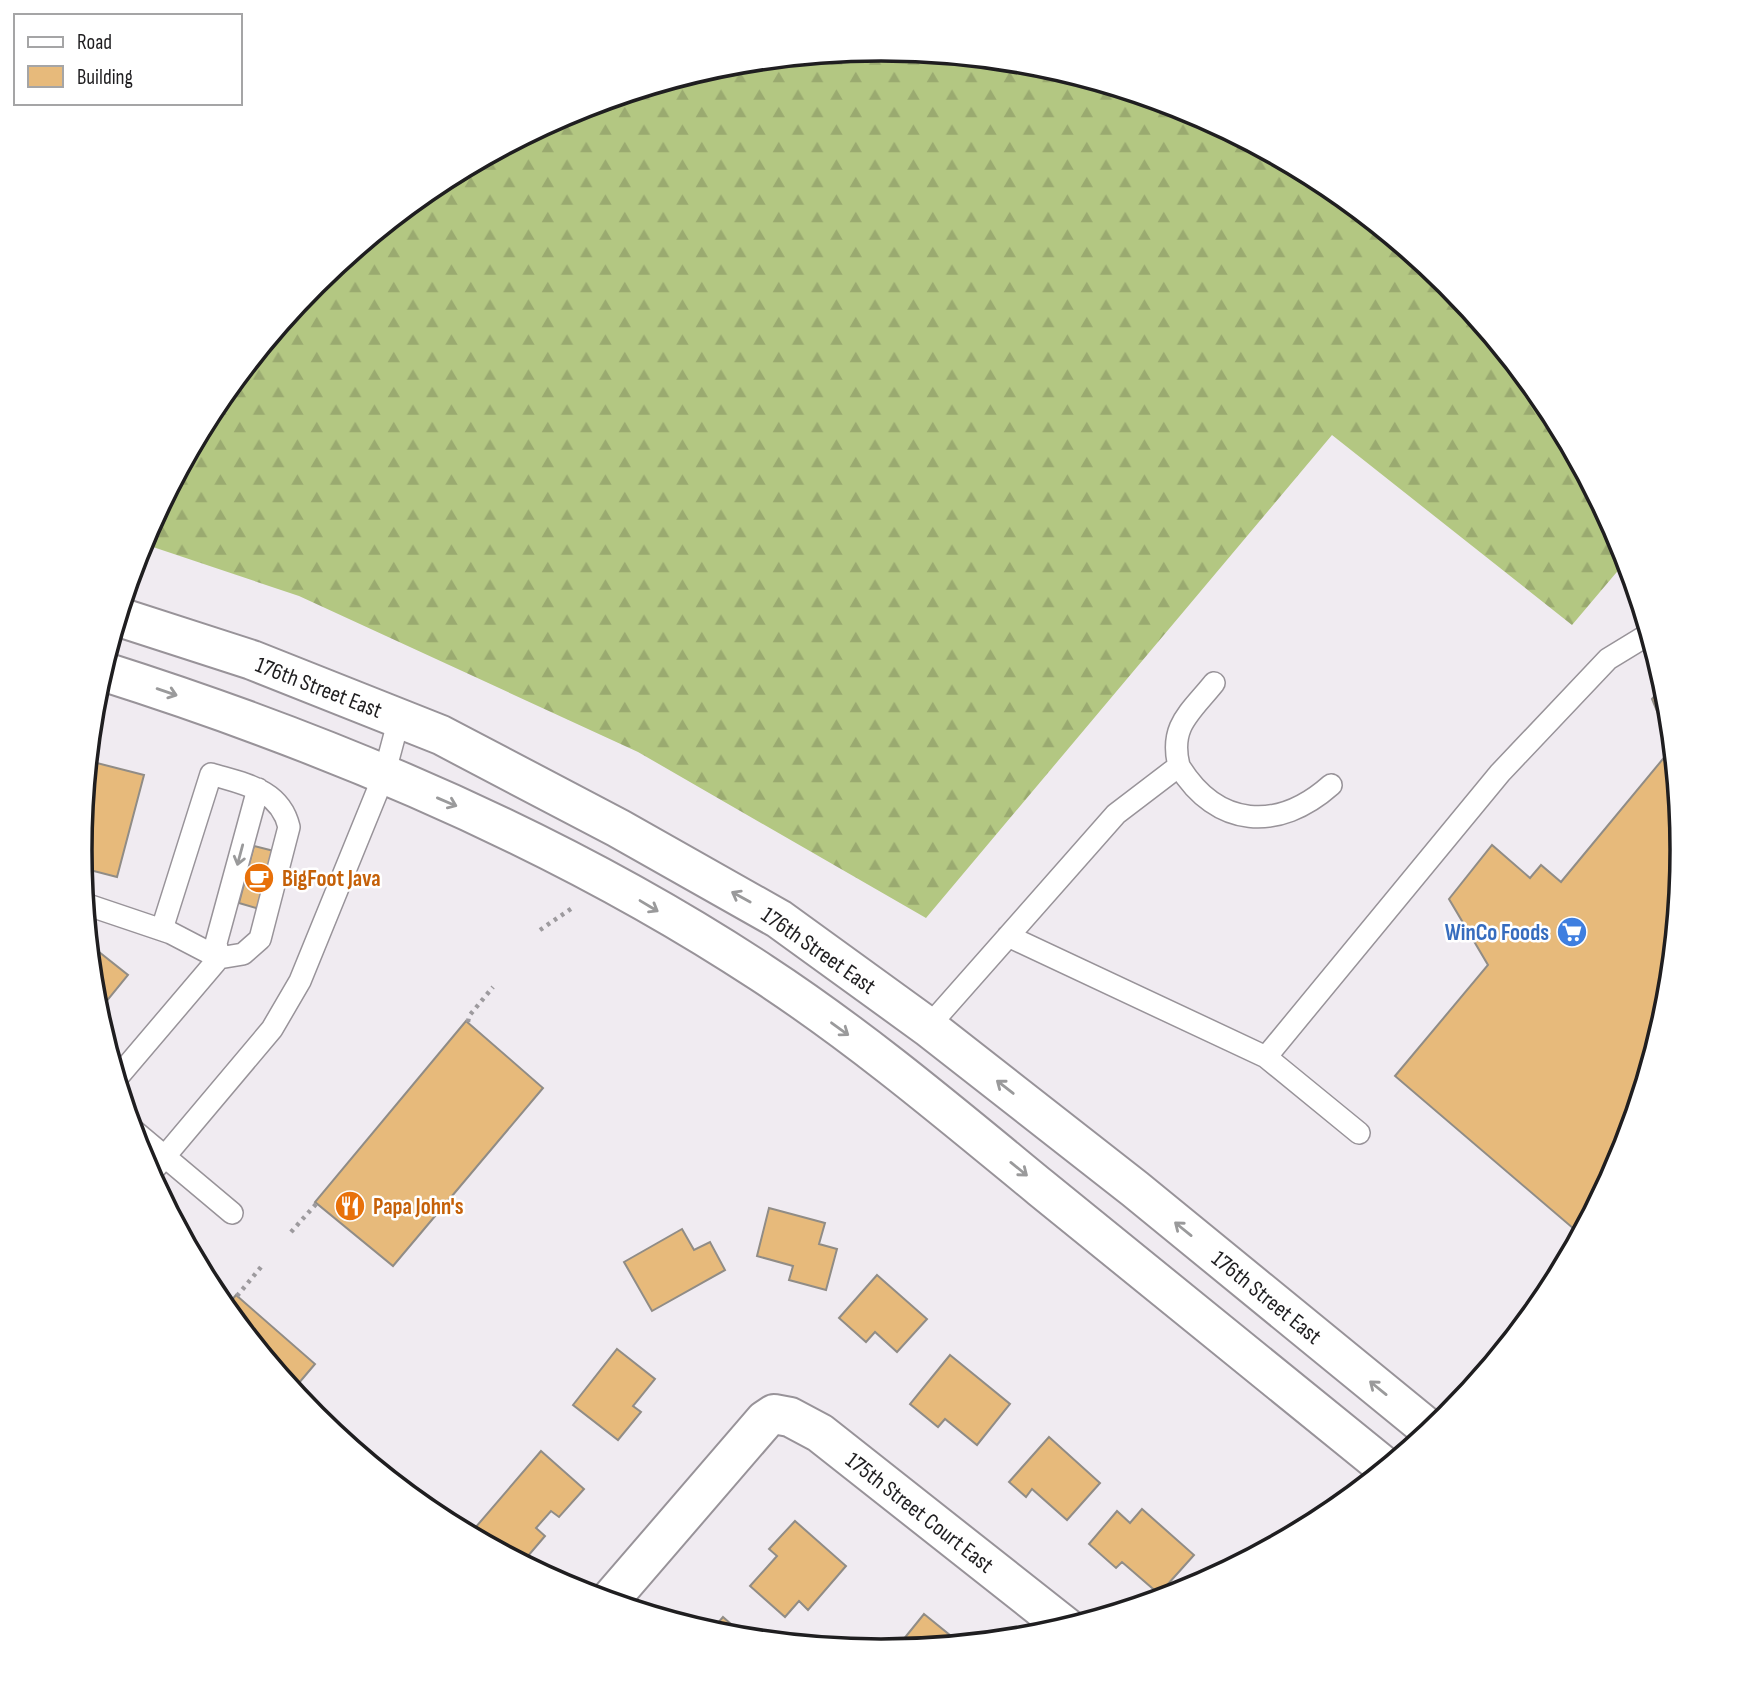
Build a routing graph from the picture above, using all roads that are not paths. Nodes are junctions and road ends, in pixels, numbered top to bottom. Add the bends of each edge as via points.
1 (127, 620) edge
2 (1642, 638) edge
3 (112, 674) edge
4 (1214, 683) dead end
5 (399, 719) junction
6 (1179, 766) junction
7 (384, 775) junction
8 (1331, 785) dead end
9 (258, 789) junction
10 (94, 907) edge
11 (162, 929) junction
12 (1008, 936) junction
13 (219, 958) junction
14 (928, 1027) junction
15 (1266, 1057) junction
16 (124, 1070) edge
17 (1359, 1133) dead end
18 (148, 1142) edge
19 (165, 1156) junction
20 (158, 1165) edge
21 (232, 1213) dead end
22 (1423, 1425) edge
23 (1379, 1463) edge
24 (616, 1593) edge
25 (1057, 1620) edge

1 - 5 main road, 176th Street East via 252,660
2 - 15 lane via 1608,659 1500,773
3 -> 7 main road
4 - 6 lane via 1177,729 1174,746
5 - 7 lane
14 -> 5 main road, 176th Street East via 779,919 607,822 441,735
6 - 8 lane via 1192,788 1212,806 1234,814 1256,816 1290,810
6 - 12 lane via 1116,814
7 - 19 lane via 300,981 272,1029
7 -> 23 main road via 509,830 763,973 911,1081
9 - 11 lane via 211,774
9 -> 13 lane via 216,943
9 - 13 lane via 275,798 289,827 260,939 243,954
10 - 11 lane
11 - 13 lane
12 - 14 lane
12 - 15 lane
13 - 16 lane
22 -> 14 main road, 176th Street East via 1135,1189
15 - 17 lane
18 - 19 lane
19 - 20 lane
19 - 21 lane
24 - 25 main road, 175th Street Court East via 774,1415 790,1417 820,1433

